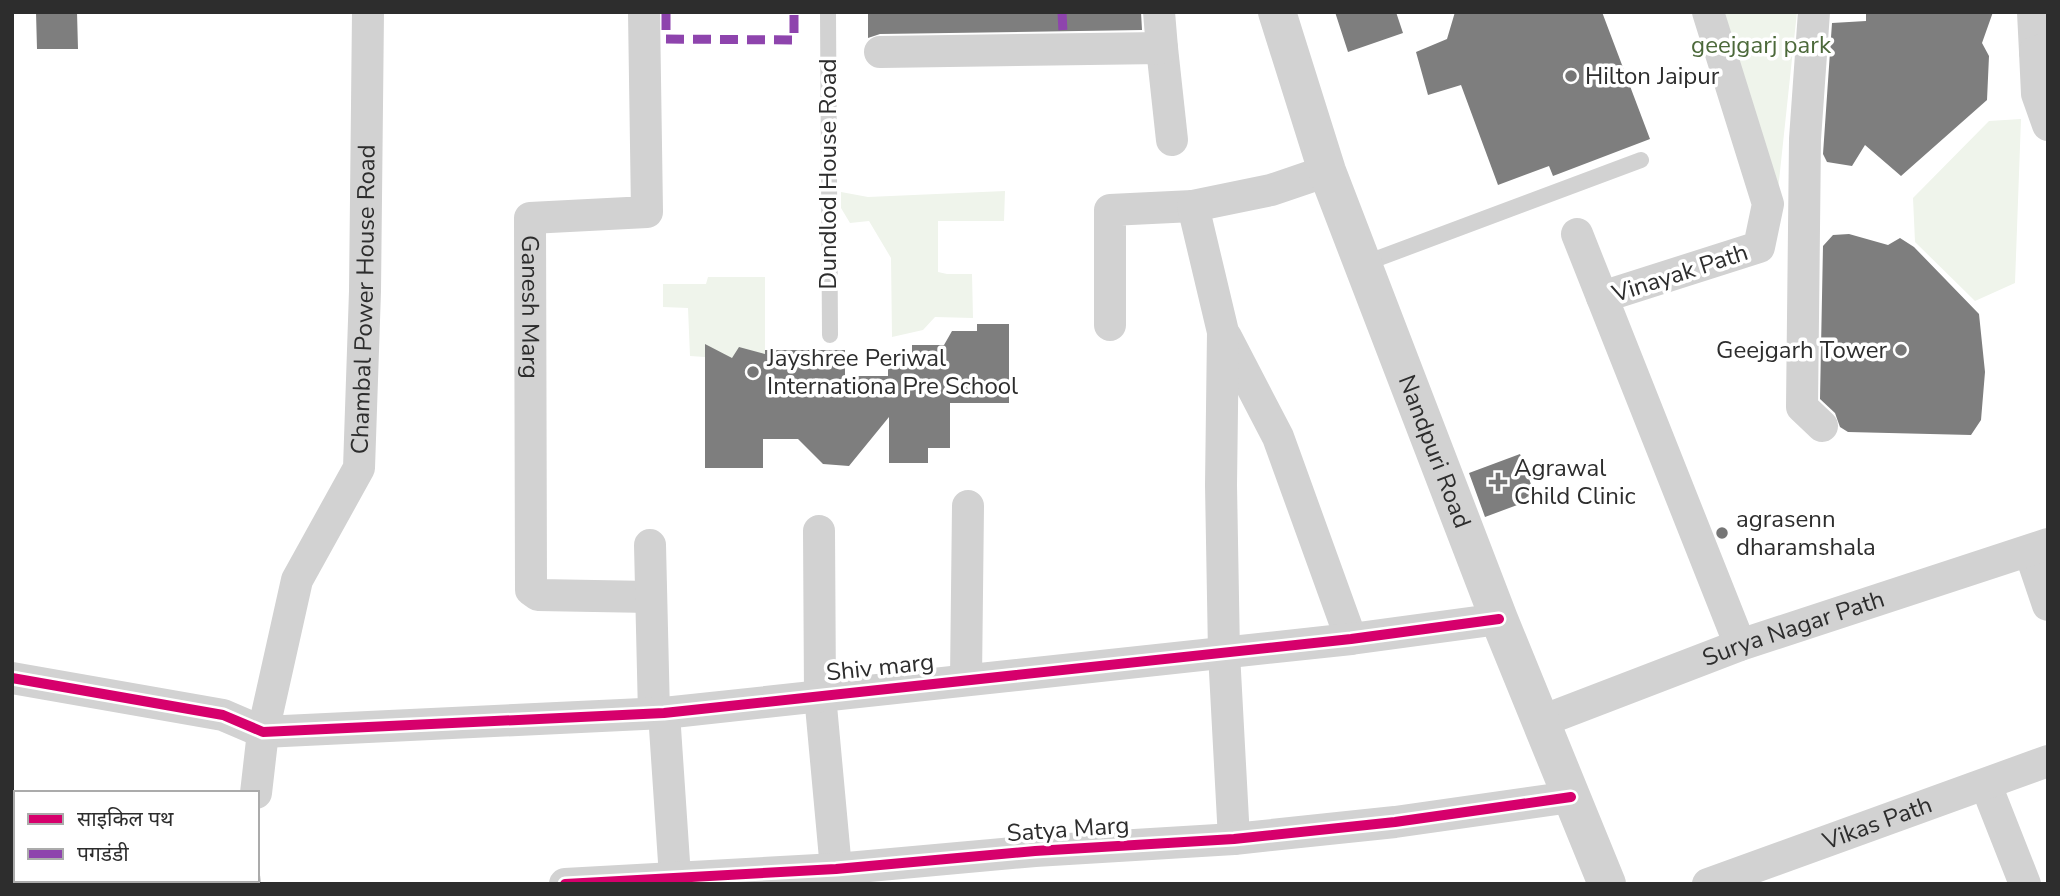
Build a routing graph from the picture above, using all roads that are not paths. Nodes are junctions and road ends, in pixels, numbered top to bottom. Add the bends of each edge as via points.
1 (368, 12) edge
2 (644, 12) edge
3 (828, 12) edge
4 (1159, 12) edge
5 (1277, 12) edge
6 (1708, 12) edge
7 (1814, 12) edge
8 (2033, 12) edge
9 (1162, 48) junction
10 (2041, 50) edge
11 (880, 52) dead end
12 (2048, 125) edge
13 (1171, 140) dead end
14 (1642, 160) dead end
15 (1327, 171) junction
16 (1194, 206) junction
17 (1577, 234) dead end
18 (1363, 264) junction
19 (1602, 297) junction
20 (1110, 325) dead end
21 (1223, 332) junction
22 (830, 335) dead end
23 (1822, 426) dead end
24 (968, 506) dead end
25 (819, 531) dead end
26 (650, 545) dead end
27 (2039, 548) edge
28 (651, 597) junction
29 (2048, 605) edge
30 (1499, 619) junction
31 (1351, 639) junction
32 (1740, 645) junction
33 (1224, 653) junction
34 (12, 678) edge
35 (966, 679) junction
36 (820, 695) junction
37 (659, 714) junction
38 (1542, 721) junction
39 (263, 732) junction
40 (2048, 761) edge
41 (1986, 785) junction
42 (256, 791) edge
43 (1571, 797) junction
44 (1234, 839) junction
45 (836, 869) junction
46 (675, 877) junction
47 (565, 884) edge
48 (1607, 884) edge
49 (1708, 884) edge
50 (2025, 884) edge

1 - 39 street, Chambal Power House Road via 359,468 297,580
2 - 28 street, Ganesh Marg via 647,212 530,218 531,590 538,595
3 - 22 lane, Dundlod House Road
4 - 9 street
5 - 15 street, Nandpuri Road
6 - 19 street, Vinayak Path via 1768,204 1759,247
7 - 23 street via 1805,139 1802,407
8 - 10 street
9 - 11 street
9 - 13 street
10 - 12 street via 2037,94
14 - 18 lane
15 - 16 street via 1271,190
15 - 18 street, Nandpuri Road
16 - 20 street via 1110,210
16 - 21 street
17 - 19 street
18 - 30 street, Nandpuri Road
19 - 32 street, Vinayak Path
21 - 31 street via 1278,437
21 - 33 street
24 - 35 street
25 - 36 street
26 - 28 street
27 - 29 street
27 - 32 street, Surya Nagar Path
28 - 37 street
30 - 31 street, Shiv marg
30 - 38 street, Nandpuri Road
31 - 33 street, Shiv marg
32 - 38 street, Surya Nagar Path
33 - 35 street, Shiv marg
33 - 44 street
34 - 39 street via 223,715
35 - 36 street, Shiv marg
36 - 37 street, Shiv marg
36 - 45 street
37 - 39 street, Shiv marg
37 - 46 street
38 - 43 street, Nandpuri Road
39 - 42 street
40 - 41 street, Vikas Path
41 - 49 street, Vikas Path
41 - 50 street
43 - 44 street, Satya Marg
43 - 48 street, Nandpuri Road
44 - 45 street, Satya Marg
45 - 46 street, Satya Marg
46 - 47 street, Satya Marg

